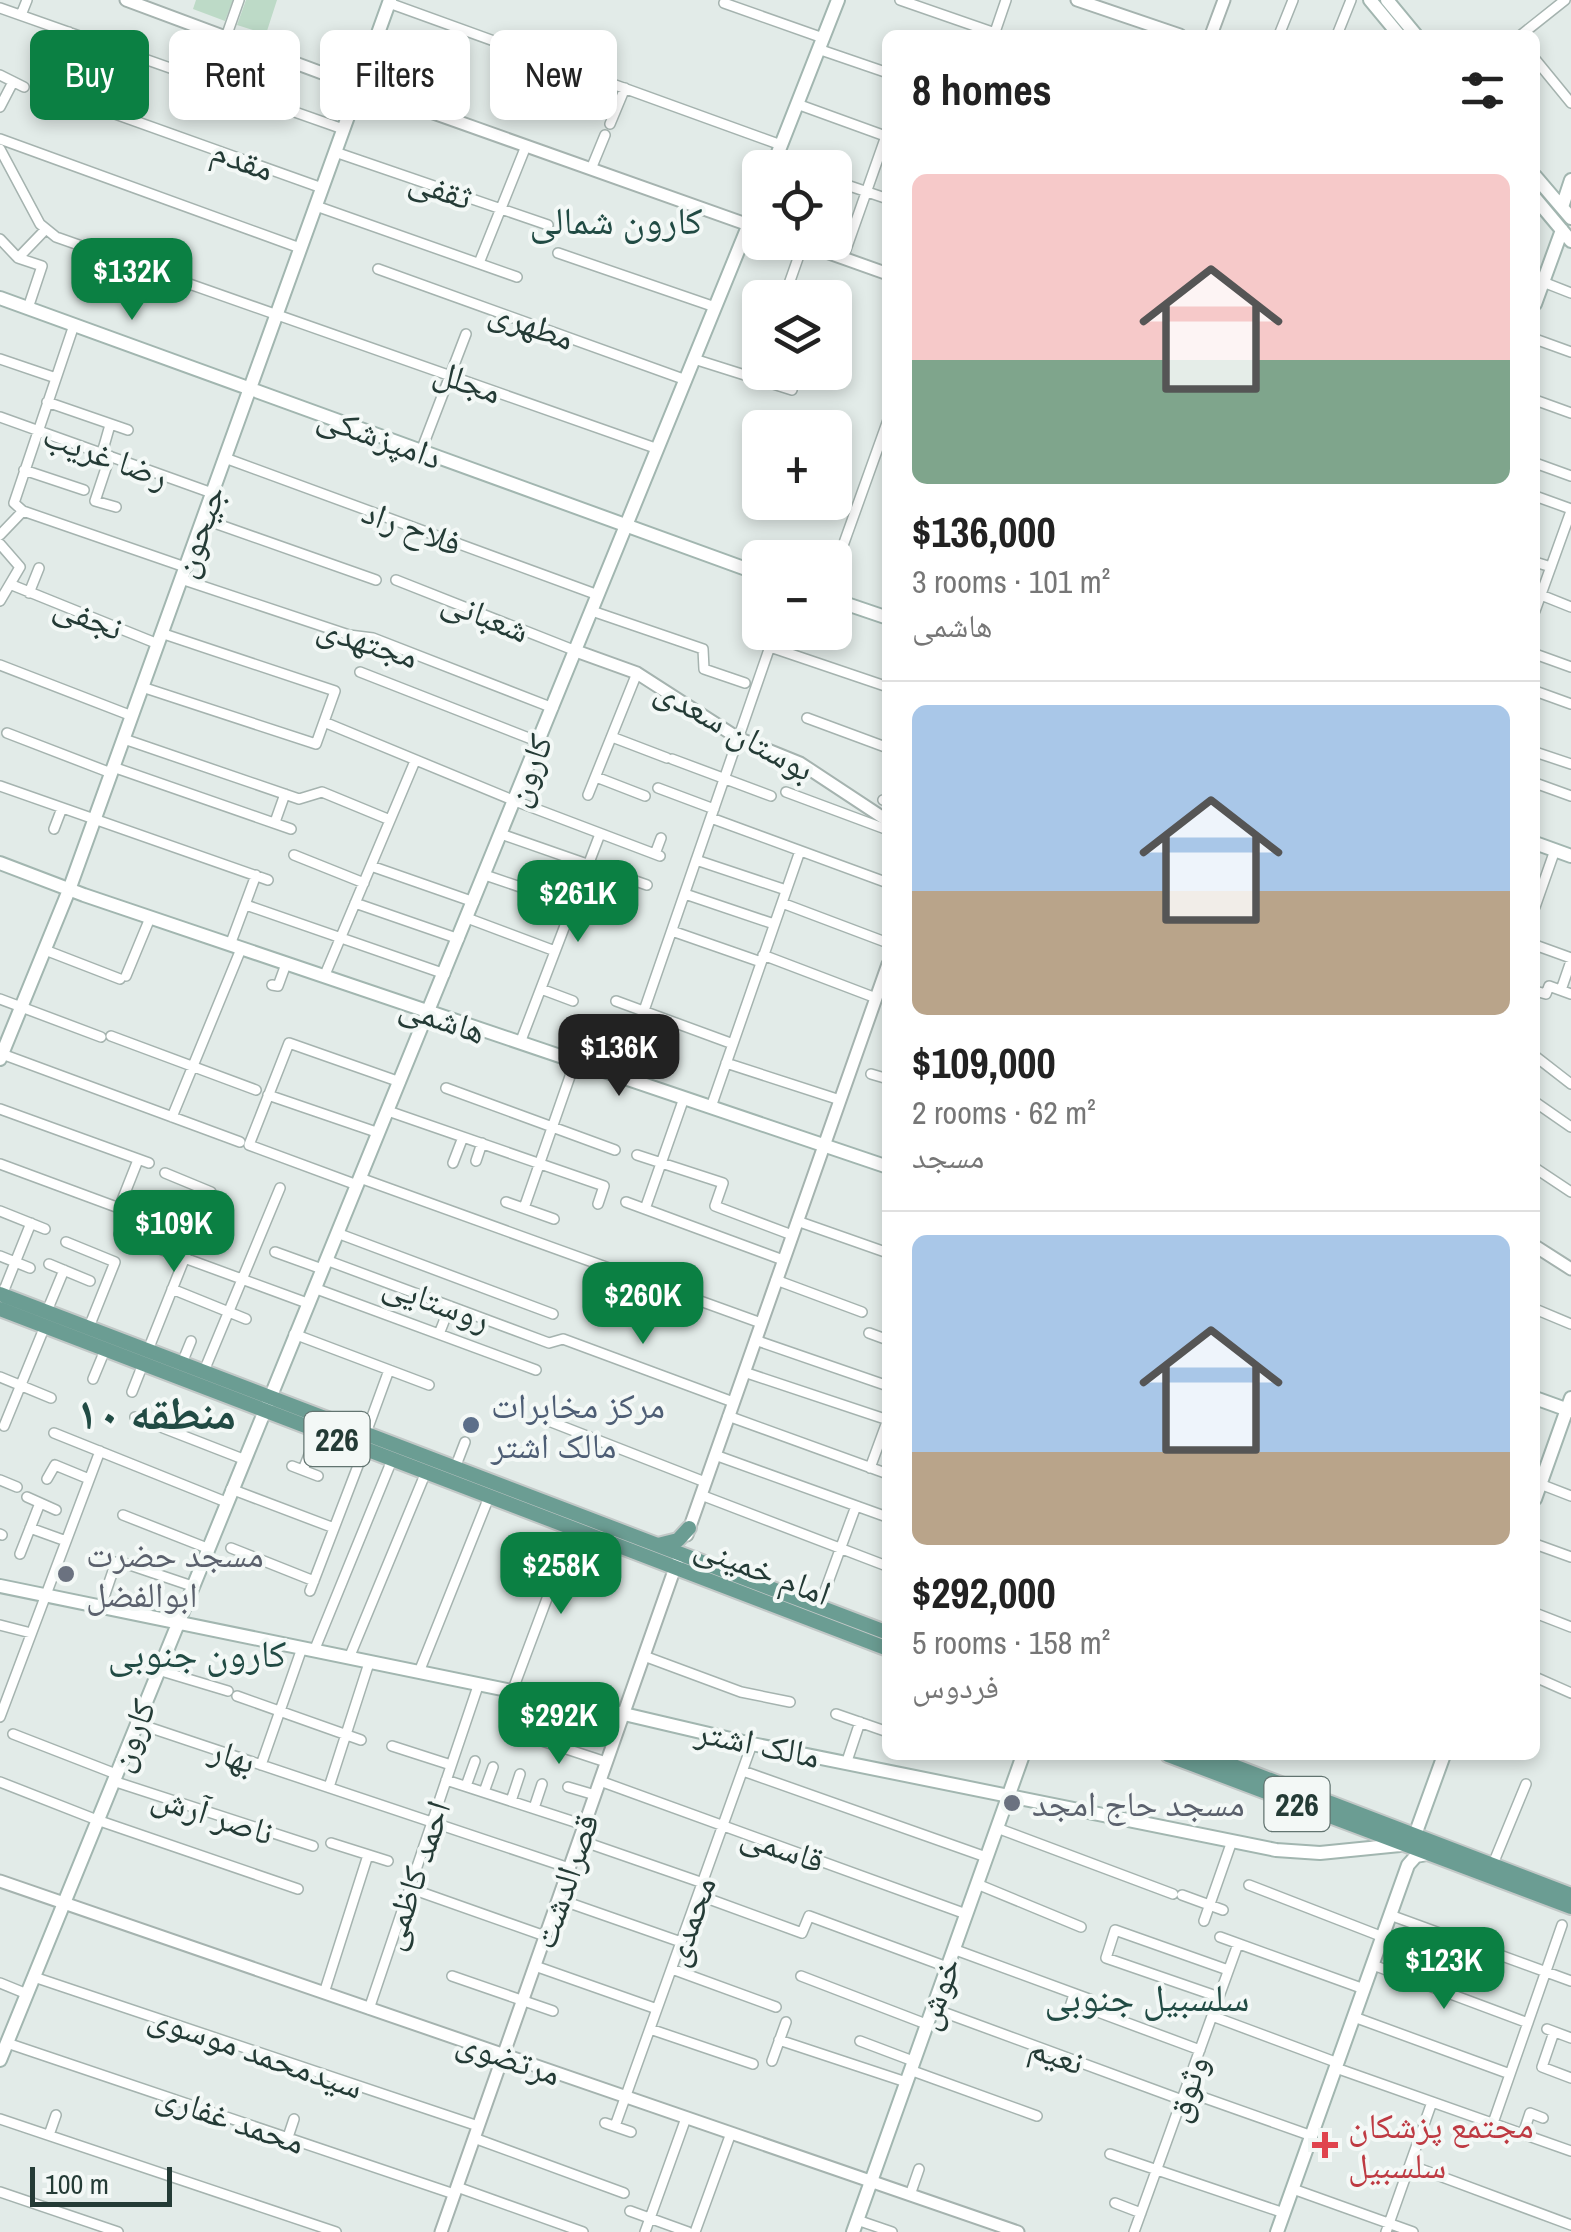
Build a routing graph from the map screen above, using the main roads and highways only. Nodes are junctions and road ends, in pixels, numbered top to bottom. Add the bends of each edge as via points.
1 (838, 0) edge
2 (1370, 0) edge
3 (1387, 0) edge
4 (390, 1) edge
5 (1396, 30) edge
6 (1412, 30) edge
7 (778, 150) edge
8 (1571, 180) edge
9 (1540, 184) edge
10 (1540, 202) edge
11 (1566, 224) edge
12 (742, 252) edge
13 (1540, 286) edge
14 (0, 298) edge
15 (250, 388) junction
16 (626, 527) junction
17 (742, 568) edge
18 (852, 606) edge
19 (882, 616) edge
20 (1540, 845) edge
21 (1571, 856) edge
22 (0, 863) edge
23 (69, 890) junction
24 (429, 1013) junction
25 (5, 1031) edge
26 (1, 1057) edge
27 (882, 1165) edge
28 (1, 1299) edge
29 (46, 1319) junction
30 (145, 1357) junction
31 (1540, 1399) edge
32 (266, 1404) junction
33 (1570, 1406) edge
34 (1540, 1484) edge
35 (689, 1528) road end
36 (658, 1545) junction
37 (678, 1561) junction
38 (0, 1586) edge
39 (177, 1623) junction
40 (882, 1631) edge
41 (882, 1646) edge
42 (1021, 1760) edge
43 (1204, 1760) edge
44 (1233, 1760) edge
45 (1442, 1760) edge
46 (1008, 1794) junction
47 (1415, 1835) junction
48 (1400, 1844) junction
49 (1427, 1854) junction
50 (1528, 1885) junction
51 (1571, 1886) edge
52 (1571, 1894) edge
53 (1571, 1907) edge
54 (1567, 1921) edge
55 (0, 2060) edge
56 (855, 2226) edge
57 (1278, 2232) edge

1 - 7 main road
2 - 5 main road
3 - 6 main road
4 - 15 main road, جیحون
8 - 11 main road
9 - 11 main road
10 - 11 main road
11 - 13 main road
12 - 16 main road, کارون
14 - 15 main road, دامپزشکی
15 - 16 main road, دامپزشکی
15 - 23 main road, جیحون
16 - 17 main road, دامپزشکی
16 - 24 main road, کارون
18 - 19 main road
20 - 21 main road
22 - 23 main road, هاشمی
23 - 24 main road, هاشمی
23 - 25 main road, جیحون
24 - 27 main road, هاشمی
24 - 32 main road, کارون
25 - 26 main road, جیحون
28 - 29 main road, امام خمینی / 226
29 - 30 main road, امام خمینی / 226 via 105,1350
29 - 30 main road, امام خمینی / 226 via 89,1327
30 - 32 main road, امام خمینی / 226
30 - 32 main road, امام خمینی / 226 via 182,1363
31 - 33 main road
32 - 36 main road, امام خمینی / 226 via 366,1434
32 - 37 main road, امام خمینی / 226 via 364,1450
32 - 39 main road, کارون
33 - 34 main road
35 - 36 main road via 674,1542
36 - 37 main road, امام خمینی / 226
37 - 40 main road, امام خمینی / 226
37 - 41 main road, امام خمینی / 226
38 - 39 main road, مالک اشتر
39 - 46 main road, مالک اشتر
39 - 55 main road, کارون
42 - 46 main road, خوش
43 - 48 main road, 226
44 - 47 main road, 226
45 - 47 main road
46 - 48 main road, مالک اشتر via 1309,1854
46 - 56 main road, خوش
47 - 50 main road, 226 via 1493,1864
48 - 49 main road, 226
49 - 50 main road, 226
49 - 57 main road via 1408,1867
50 - 51 main road
50 - 52 main road, 226
50 - 53 main road, 226
50 - 54 main road

